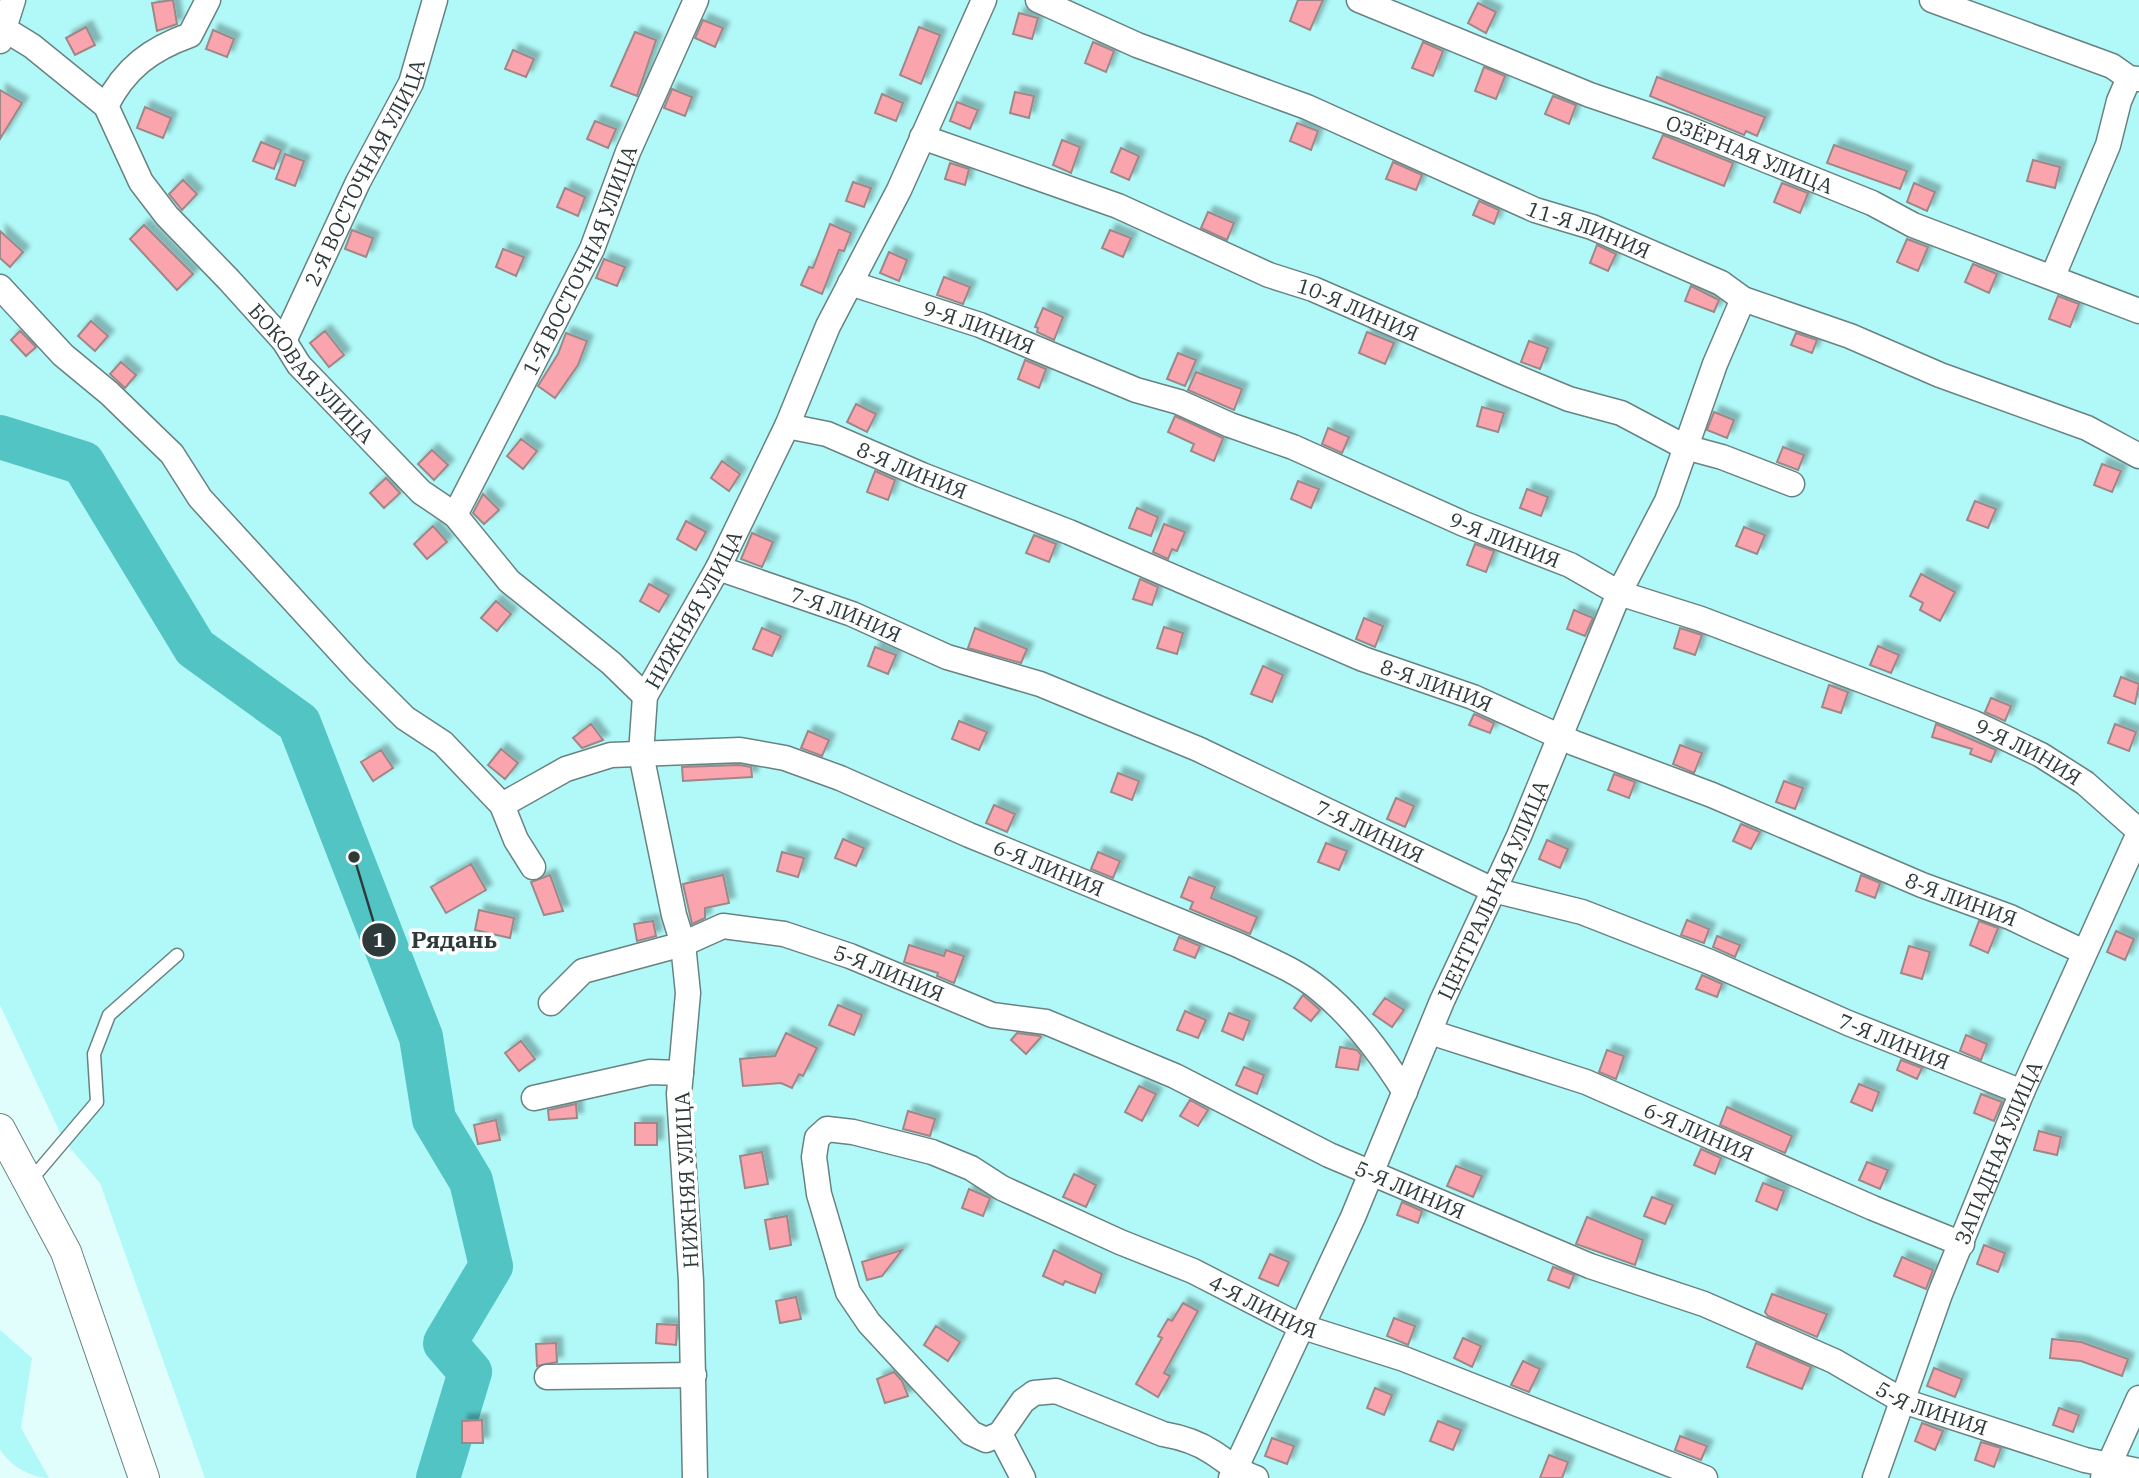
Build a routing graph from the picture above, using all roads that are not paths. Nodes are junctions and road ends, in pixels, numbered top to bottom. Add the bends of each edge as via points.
1 (13, 0) edge
2 (208, 0) edge
3 (435, 0) edge
4 (696, 0) edge
5 (984, 0) edge
6 (1038, 0) edge
7 (1359, 0) edge
8 (1939, 1) edge
9 (3, 35) edge
10 (2134, 79) edge
11 (106, 106) junction
12 (922, 137) junction
13 (2053, 276) junction
14 (850, 283) junction
15 (0, 287) edge
16 (1743, 299) junction
17 (2139, 311) edge
18 (284, 341) junction
19 (787, 426) junction
20 (1685, 447) junction
21 (2139, 456) edge
22 (1792, 484) dead end
23 (455, 515) junction
24 (718, 568) junction
25 (1619, 593) junction
26 (645, 696) junction
27 (1559, 736) junction
28 (641, 754) junction
29 (502, 805) junction
30 (2139, 832) edge
31 (533, 867) dead end
32 (1493, 890) junction
33 (683, 944) junction
34 (2084, 952) junction
35 (177, 955) dead end
36 (551, 1003) dead end
37 (1430, 1032) junction
38 (681, 1073) junction
39 (1405, 1092) junction
40 (2022, 1092) junction
41 (534, 1098) dead end
42 (0, 1129) edge
43 (1371, 1171) junction
44 (30, 1181) junction
45 (1962, 1244) junction
46 (1300, 1326) junction
47 (694, 1375) junction
48 (547, 1377) dead end
49 (2139, 1398) edge
50 (1903, 1401) junction
51 (1000, 1434) junction
52 (2139, 1471) edge
53 (2106, 1472) edge
54 (1240, 1475) edge
55 (144, 1478) edge
56 (695, 1478) edge
57 (1023, 1478) edge
58 (1704, 1478) edge
59 (1875, 1478) edge

1 - 9 street
2 - 11 street via 190,35 159,46 136,63
3 - 18 street, 2-Я ВОСТОЧНАЯ УЛИЦА via 411,83 358,182
4 - 23 street, 1-Я ВОСТОЧНАЯ УЛИЦА via 628,152 592,249
5 - 12 street, НИЖНЯЯ УЛИЦА
6 - 16 street, 11-Я ЛИНИЯ via 1137,45 1307,107 1535,209 1592,227 1721,283
7 - 13 street, ОЗЁРНАЯ УЛИЦА via 1590,95 1848,193 1913,225
8 - 10 street via 2112,66
9 - 11 street, БОКОВАЯ УЛИЦА via 32,46
10 - 13 street via 2119,100 2108,145
11 - 18 street, БОКОВАЯ УЛИЦА via 141,182
12 - 14 street, НИЖНЯЯ УЛИЦА
12 - 20 street, 10-Я ЛИНИЯ via 1118,206 1511,375 1621,413
13 - 17 street, ОЗЁРНАЯ УЛИЦА
14 - 19 street, НИЖНЯЯ УЛИЦА
14 - 25 street, 9-Я ЛИНИЯ via 980,325 1136,390 1293,447 1464,524 1570,565
15 - 29 street via 63,355 172,454 200,498 358,671 405,718 443,743
16 - 20 street, ЦЕНТРАЛЬНАЯ УЛИЦА
16 - 21 street, 11-Я ЛИНИЯ via 2087,428
18 - 23 street, БОКОВАЯ УЛИЦА via 299,365 421,492
19 - 24 street, НИЖНЯЯ УЛИЦА
19 - 27 street, 8-Я ЛИНИЯ via 827,434 1363,659 1473,697
20 - 22 street, 10-Я ЛИНИЯ
20 - 25 street, ЦЕНТРАЛЬНАЯ УЛИЦА via 1667,501
23 - 26 street, БОКОВАЯ УЛИЦА via 509,581
24 - 26 street, НИЖНЯЯ УЛИЦА
24 - 32 street, 7-Я ЛИНИЯ via 852,614 947,657 1040,684 1198,749
25 - 27 street, ЦЕНТРАЛЬНАЯ УЛИЦА
25 - 30 street, 9-Я ЛИНИЯ via 1701,619 1974,723 2041,755 2085,783
26 - 28 street, НИЖНЯЯ УЛИЦА
27 - 32 street, ЦЕНТРАЛЬНАЯ УЛИЦА
27 - 34 street, 8-Я ЛИНИЯ via 1712,794
28 - 29 street, 6-Я ЛИНИЯ via 611,755 566,769
28 - 33 street, НИЖНЯЯ УЛИЦА
28 - 39 street, 6-Я ЛИНИЯ via 740,750 785,758 1238,945 1318,988 1356,1024
29 - 31 street
30 - 34 street, ЗАПАДНАЯ УЛИЦА
32 - 37 street, ЦЕНТРАЛЬНАЯ УЛИЦА
32 - 40 street, 7-Я ЛИНИЯ via 1582,912
33 - 36 street, 5-Я ЛИНИЯ via 583,971
33 - 38 street, НИЖНЯЯ УЛИЦА via 688,993
33 - 43 street, 5-Я ЛИНИЯ via 723,926 784,934 992,1015 1046,1022 1175,1076 1275,1130
34 - 40 street, ЗАПАДНАЯ УЛИЦА
35 - 44 lane via 109,1015 93,1054 97,1102
37 - 39 street, ЦЕНТРАЛЬНАЯ УЛИЦА
37 - 45 street, 6-Я ЛИНИЯ via 1586,1082
38 - 41 street via 650,1072
38 - 47 street, НИЖНЯЯ УЛИЦА
39 - 43 street, ЦЕНТРАЛЬНАЯ УЛИЦА
40 - 45 street, ЗАПАДНАЯ УЛИЦА
42 - 44 street
43 - 46 street, ЦЕНТРАЛЬНАЯ УЛИЦА
43 - 50 street, 5-Я ЛИНИЯ via 1590,1266 1704,1304 1833,1361
44 - 55 street via 66,1252
45 - 50 street, ЗАПАДНАЯ УЛИЦА
46 - 51 street, 4-Я ЛИНИЯ via 1193,1271 1002,1188 971,1168 897,1142 827,1129 817,1138 814,1157 819,1194 848,1292 869,1323 971,1433 986,1440
46 - 54 street, ЦЕНТРАЛЬНАЯ УЛИЦА
46 - 58 street, 4-Я ЛИНИЯ via 1404,1359
47 - 48 street
47 - 56 street, НИЖНЯЯ УЛИЦА
49 - 53 street
50 - 53 street, 5-Я ЛИНИЯ
50 - 59 street, ЗАПАДНАЯ УЛИЦА
51 - 54 street via 1023,1401 1034,1393 1056,1391 1212,1451
51 - 57 street
52 - 53 street, 5-Я ЛИНИЯ

